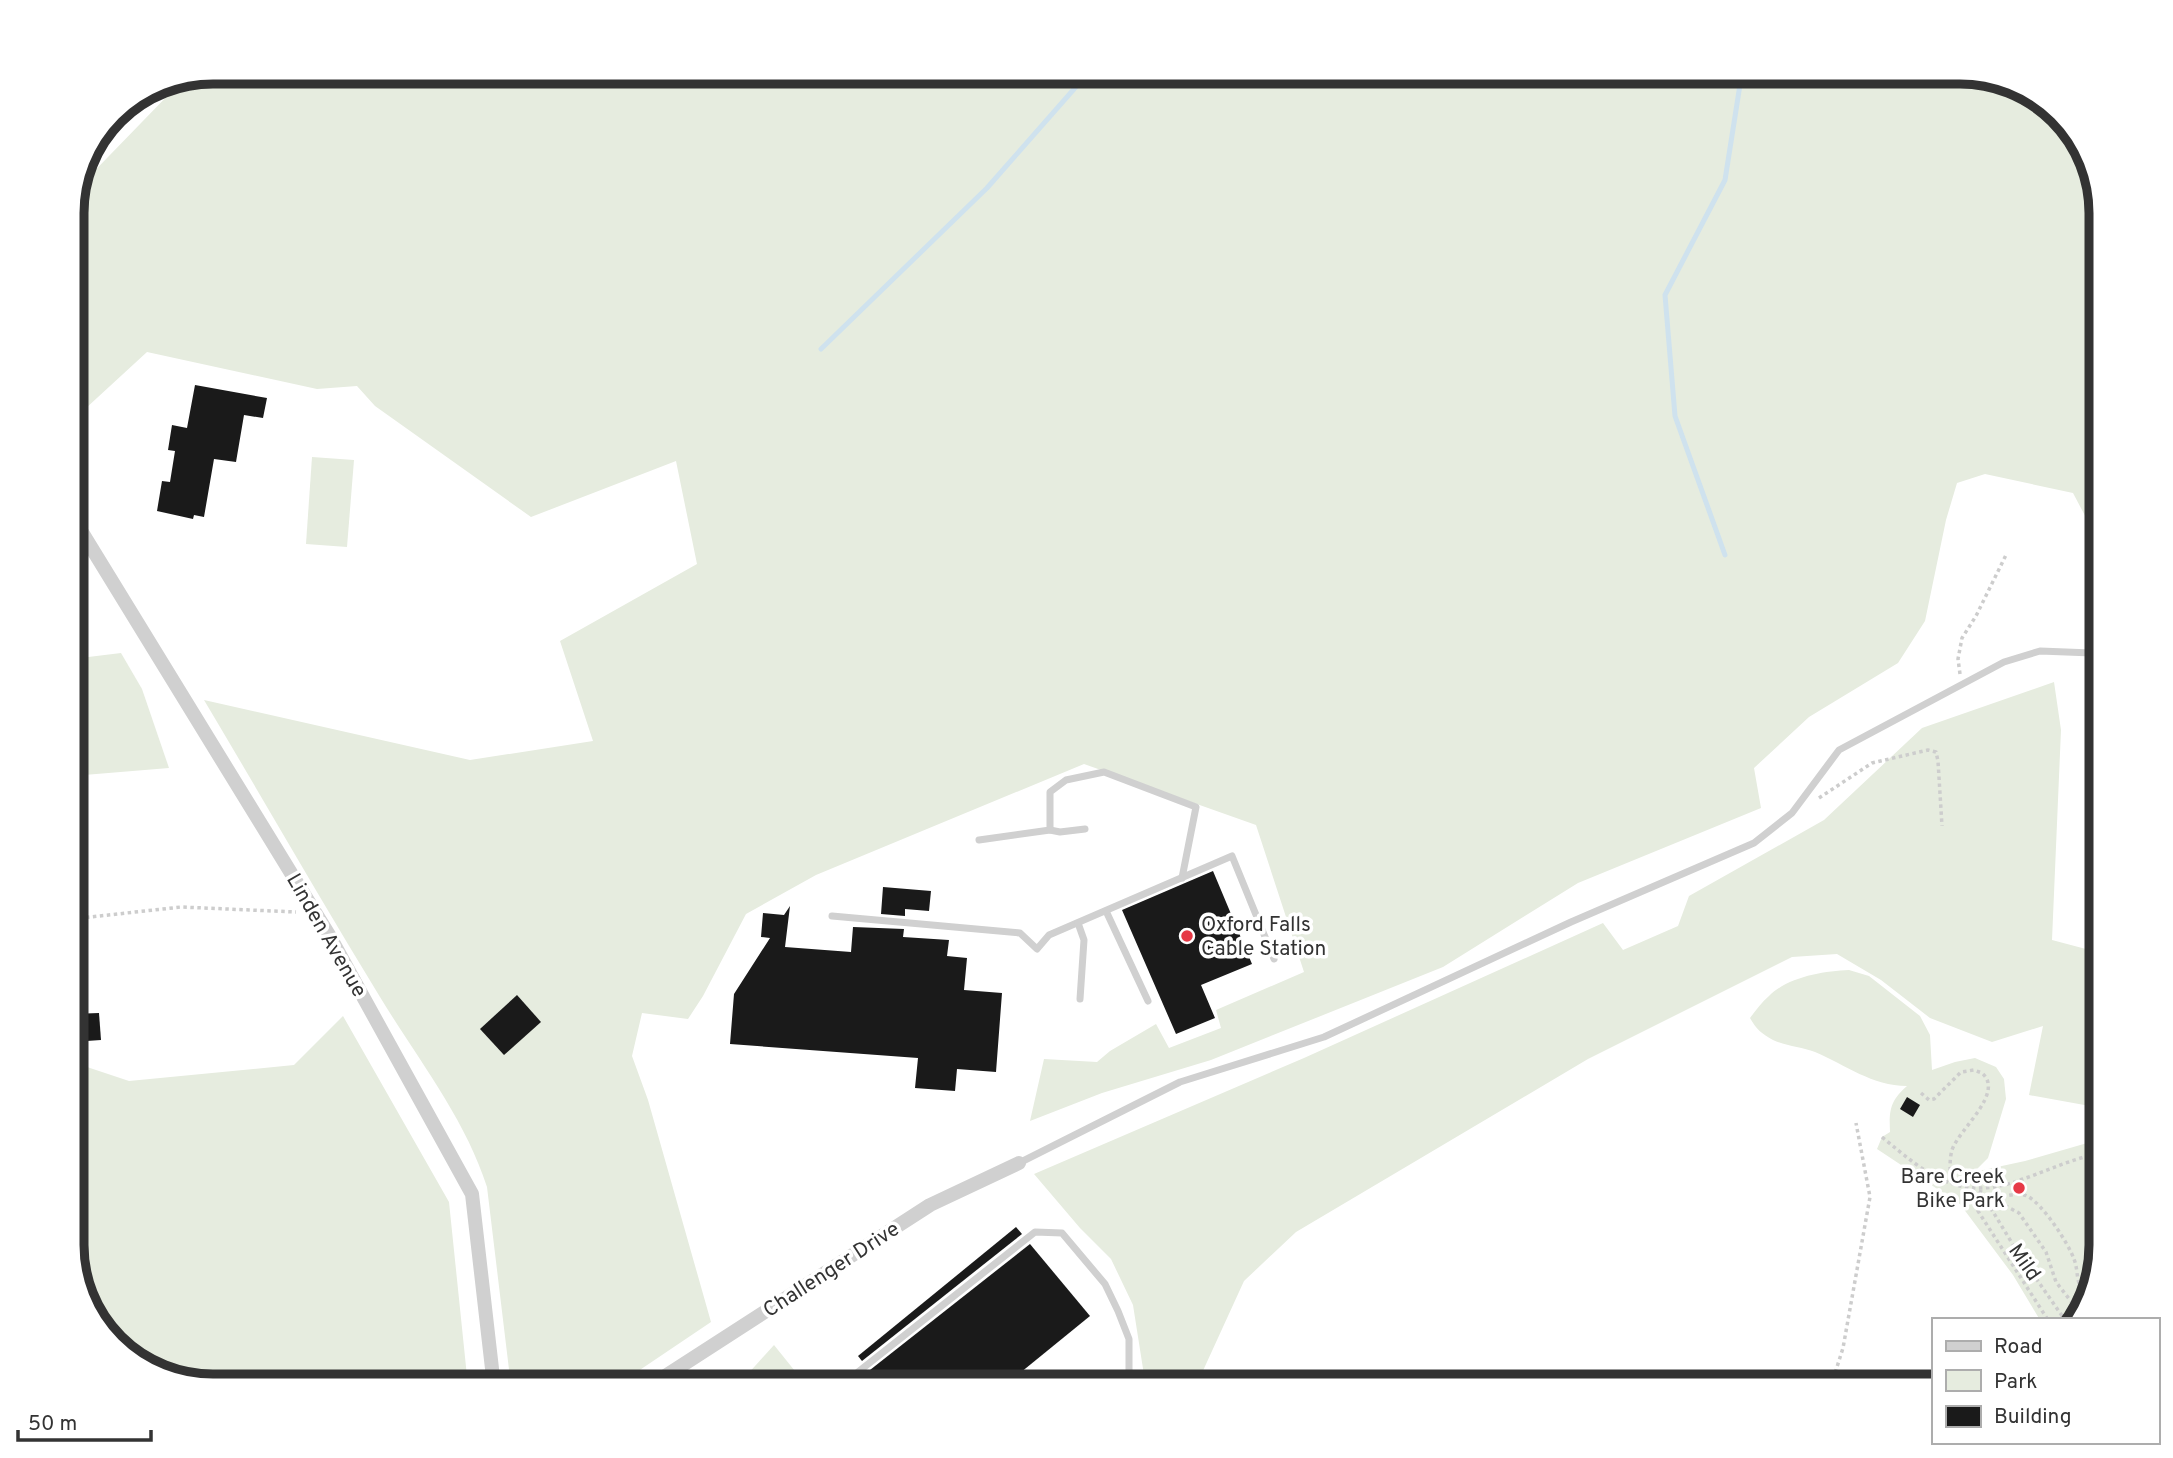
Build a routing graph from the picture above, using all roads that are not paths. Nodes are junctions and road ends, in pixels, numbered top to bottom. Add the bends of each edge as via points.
1 (84, 536) edge
2 (2089, 653) edge
3 (1085, 829) dead end
4 (1050, 830) junction
5 (979, 840) dead end
6 (1182, 878) junction
7 (1106, 911) junction
8 (832, 916) dead end
9 (1078, 923) junction
10 (1274, 959) dead end
11 (1080, 999) dead end
12 (1148, 1001) dead end
13 (1019, 1163) joint
14 (493, 1374) edge
15 (669, 1374) edge
16 (857, 1374) edge
17 (1129, 1374) edge

1 - 14 street, Linden Avenue via 316,913 472,1194
2 - 13 lane via 2040,651 2004,662 1839,750 1792,813 1754,843 1324,1037 1180,1082
3 - 4 lane
4 - 5 lane
4 - 6 lane via 1050,792 1066,780 1104,772 1196,807
6 - 7 lane
6 - 10 lane via 1232,856
7 - 9 lane
7 - 12 lane
8 - 9 lane via 1020,933 1037,950 1049,935
9 - 11 lane via 1084,940
13 - 15 street, Challenger Drive via 930,1205
16 - 17 lane via 1035,1232 1062,1234 1105,1284 1129,1339

